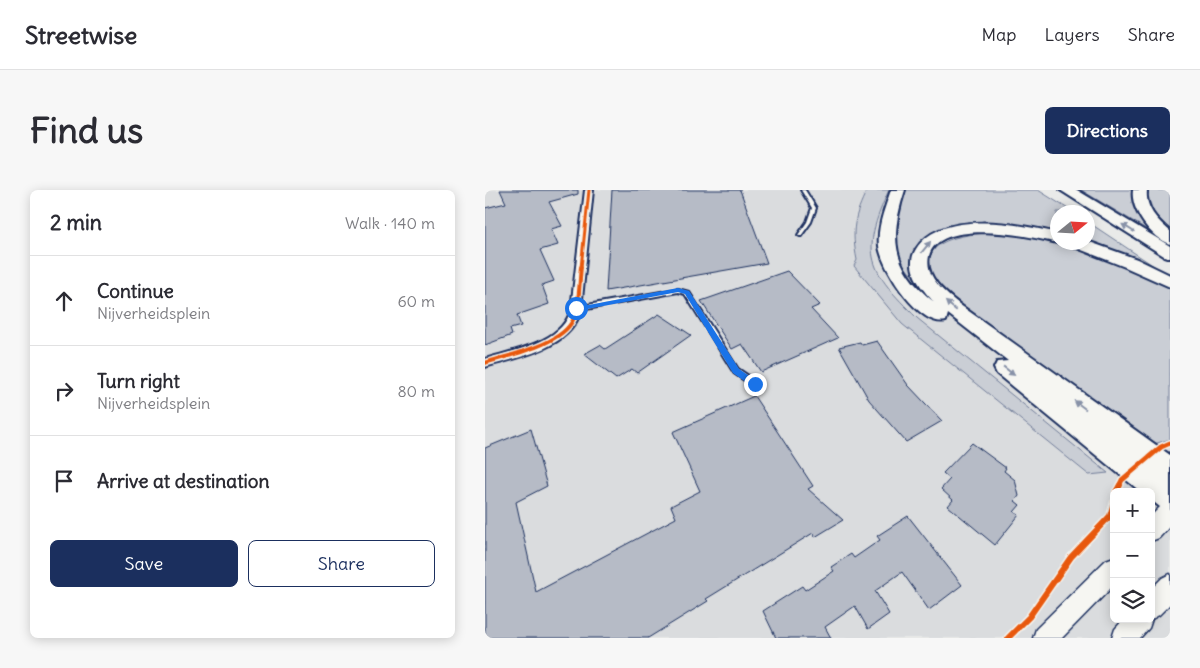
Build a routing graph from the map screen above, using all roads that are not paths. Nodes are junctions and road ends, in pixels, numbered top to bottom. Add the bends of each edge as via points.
1 (589, 190) edge
2 (803, 190) edge
3 (898, 190) edge
4 (1140, 190) edge
5 (1060, 192) edge
6 (1074, 205) edge
7 (1095, 221) edge
8 (800, 235) dead end
9 (1050, 237) edge
10 (1170, 239) edge
11 (1095, 250) edge
12 (1170, 253) edge
13 (1170, 268) edge
14 (1170, 282) edge
15 (576, 308) junction
16 (485, 363) edge
17 (755, 384) dead end
18 (1170, 470) edge
19 (1170, 498) edge
20 (1170, 511) edge
21 (1155, 527) edge
22 (1110, 572) edge
23 (1170, 586) edge
24 (1155, 603) edge
25 (1137, 623) edge
26 (1045, 638) edge
27 (1124, 638) edge

1 - 15 street
2 - 8 lane via 814,208
3 -> 19 highway via 886,227 885,242 889,258 901,280 929,308
4 - 10 highway via 1144,212
5 - 6 highway
12 -> 5 highway
7 - 13 highway
18 -> 9 highway via 956,310 933,290 922,274 919,262 928,243 940,235 957,231 973,228 1017,230
11 - 14 highway
15 - 16 street via 572,322 560,334 544,343
15 - 17 lane via 678,290 687,293 736,371
20 - 21 main road
22 - 26 main road
23 - 24 main road
25 - 27 main road

